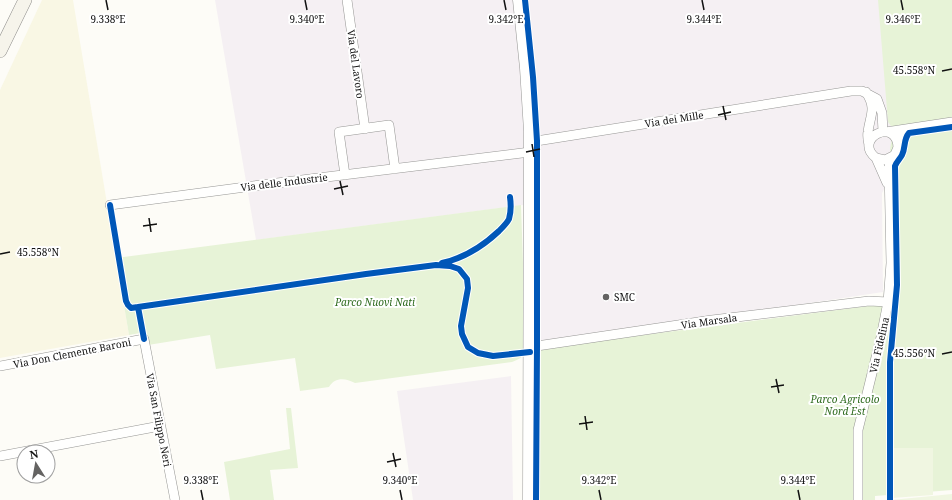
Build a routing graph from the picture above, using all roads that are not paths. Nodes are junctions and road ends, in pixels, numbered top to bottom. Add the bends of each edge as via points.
1 (25, 0) edge
2 (347, 0) edge
3 (518, 0) edge
4 (0, 51) edge
5 (866, 92) junction
6 (952, 122) edge
7 (365, 128) junction
8 (915, 128) junction
9 (885, 132) junction
10 (530, 147) junction
11 (898, 147) junction
12 (869, 149) junction
13 (893, 156) junction
14 (876, 158) junction
15 (395, 169) junction
16 (345, 175) junction
17 (889, 188) junction
18 (110, 205) dead end
19 (888, 302) junction
20 (144, 339) joint
21 (530, 347) junction
22 (0, 366) edge
23 (160, 426) junction
24 (0, 456) edge
25 (175, 500) edge
26 (529, 500) edge
27 (858, 500) edge

1 - 4 main road
2 - 7 street, Via del Lavoro
3 - 10 street
5 - 9 street via 877,99
5 - 10 street, Via dei Mille via 851,91
5 - 12 street via 873,108 867,133
6 - 8 street
7 - 15 street via 389,125
7 - 16 street via 339,132
8 - 9 street
8 - 11 street, Via Fidelina via 904,133
9 - 11 street via 894,135
9 - 12 street via 879,132 872,137
10 - 15 street, Via delle Industrie
10 - 21 street
11 - 13 street, Via Fidelina
12 - 14 street, Via Fidelina
13 - 14 street via 885,160
13 - 17 street, Via Fidelina via 889,167
14 - 17 street, Via Fidelina
15 - 16 street, Via delle Industrie
16 - 18 street, Via delle Industrie
17 - 19 street, Via Fidelina via 891,263
19 - 21 street, Via Marsala via 869,301 712,320
19 - 27 street, Via Fidelina via 858,430
20 - 22 street, Via Don Clemente Baroni
20 - 23 street, Via San Filippo Neri
21 - 26 street
23 - 24 street
23 - 25 street, Via San Filippo Neri

